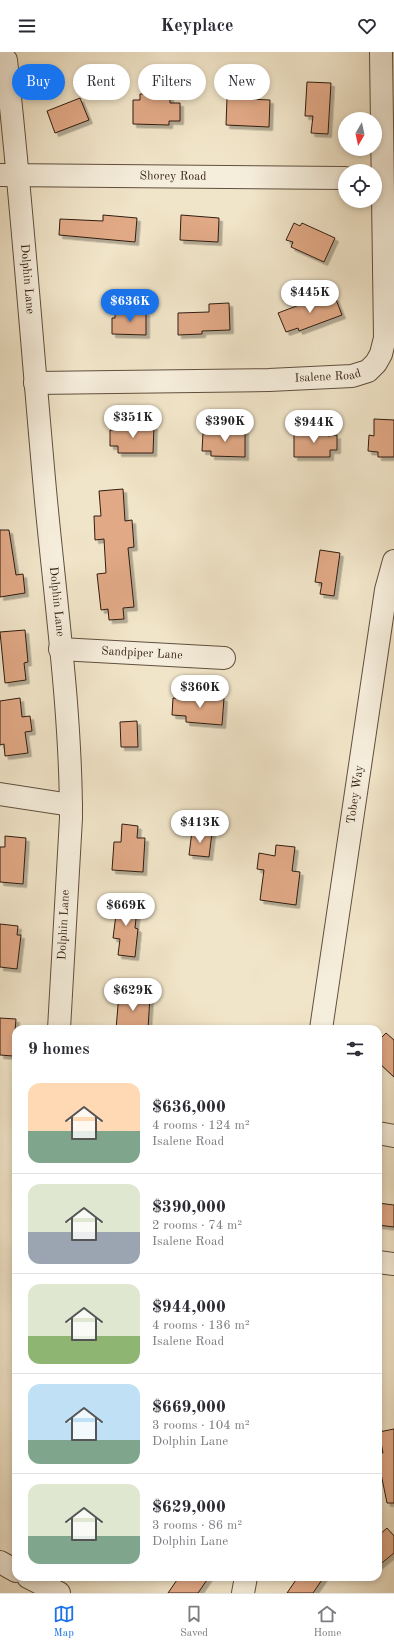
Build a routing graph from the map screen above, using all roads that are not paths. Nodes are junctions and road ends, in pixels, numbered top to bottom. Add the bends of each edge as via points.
1 (381, 52) edge
2 (6, 60) dead end
3 (379, 164) edge
4 (9, 175) edge
5 (338, 178) edge
6 (380, 208) edge
7 (35, 383) junction
8 (394, 561) edge
9 (60, 649) junction
10 (224, 658) dead end
11 (0, 794) edge
12 (71, 805) junction
13 (59, 1025) edge
14 (322, 1025) edge
15 (382, 1134) edge
16 (394, 1136) edge
17 (382, 1262) edge
18 (394, 1264) edge
19 (0, 1562) edge
20 (12, 1568) edge
21 (36, 1581) edge
22 (245, 1581) edge
23 (59, 1593) edge
24 (243, 1593) edge

1 - 3 street, Isalene Road
2 - 4 street, Dolphin Lane
4 - 5 street, Shorey Road
4 - 7 street, Dolphin Lane
6 - 7 street, Isalene Road via 385,338 381,354 368,371 352,376 269,380
7 - 9 street, Dolphin Lane
8 - 14 street, Tobey Way via 386,590
9 - 10 street, Sandpiper Lane
9 - 12 street, Dolphin Lane
11 - 12 street
12 - 13 street, Dolphin Lane
15 - 16 street
17 - 18 street
19 - 20 street
21 - 23 street
22 - 24 street

